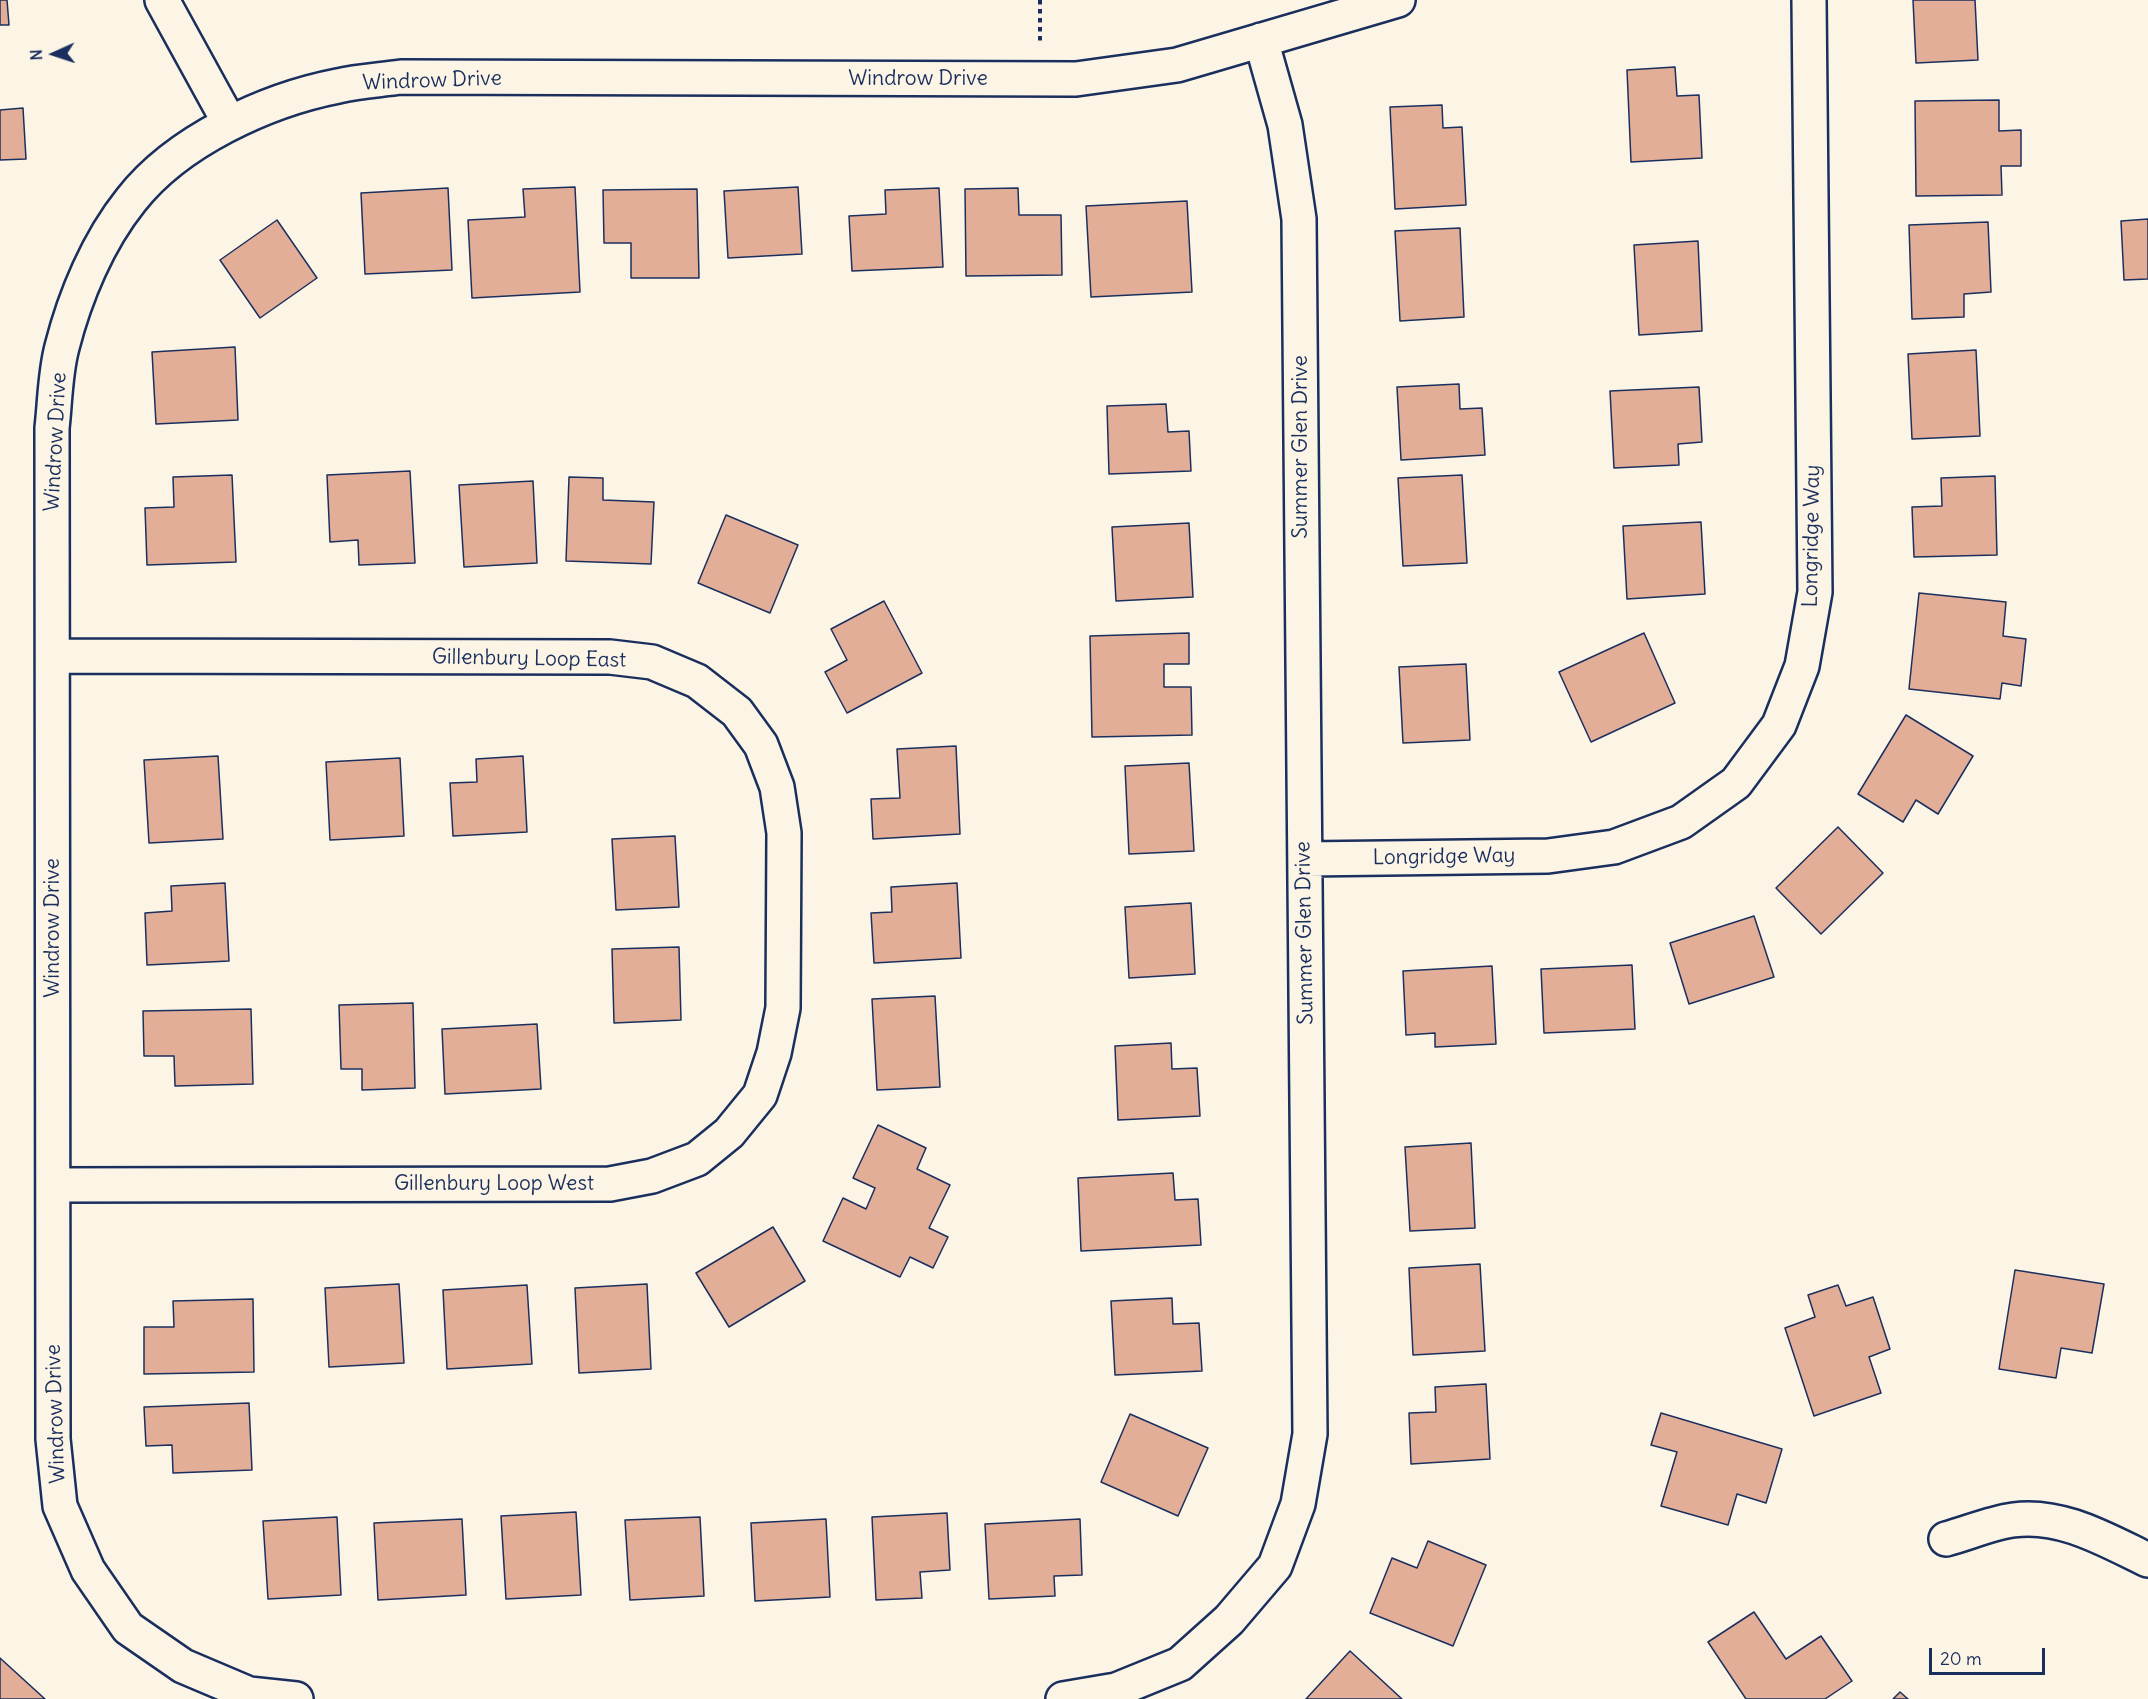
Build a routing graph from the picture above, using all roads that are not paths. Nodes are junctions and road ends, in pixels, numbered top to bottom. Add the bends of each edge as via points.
1 (162, 0) edge
2 (1398, 0) edge
3 (1809, 0) edge
4 (1261, 40) junction
5 (229, 122) junction
6 (52, 656) junction
7 (1305, 859) junction
8 (783, 954) joint
9 (53, 1185) junction
10 (1946, 1539) dead end
11 (2148, 1560) edge
12 (297, 1699) edge
13 (1063, 1699) edge

1 - 5 street
2 - 4 street, Windrow Drive
3 - 7 street, Longridge Way via 1815,592 1802,666 1779,725 1736,783 1681,822 1614,847 1548,856
4 - 5 street, Windrow Drive via 1177,65 1076,79 401,77 338,86 285,100
4 - 7 street, Summer Glen Drive via 1285,125 1299,219
5 - 6 street, Windrow Drive via 165,165 131,199 85,280 61,348 52,428
6 - 8 street, Gillenbury Loop East via 610,657 652,662 697,681 737,712 761,745 777,787 784,833
6 - 9 street, Windrow Drive
7 - 13 street, Summer Glen Drive via 1310,1434 1298,1504 1275,1566 1229,1620 1180,1664 1116,1690
8 - 9 street, Gillenbury Loop West via 783,1008 760,1095 729,1132 697,1159 652,1176 610,1184
9 - 12 street, Windrow Drive via 52,1439 60,1506 88,1570 128,1628 183,1666 249,1694
10 - 11 street via 2012,1520 2040,1518 2080,1528

